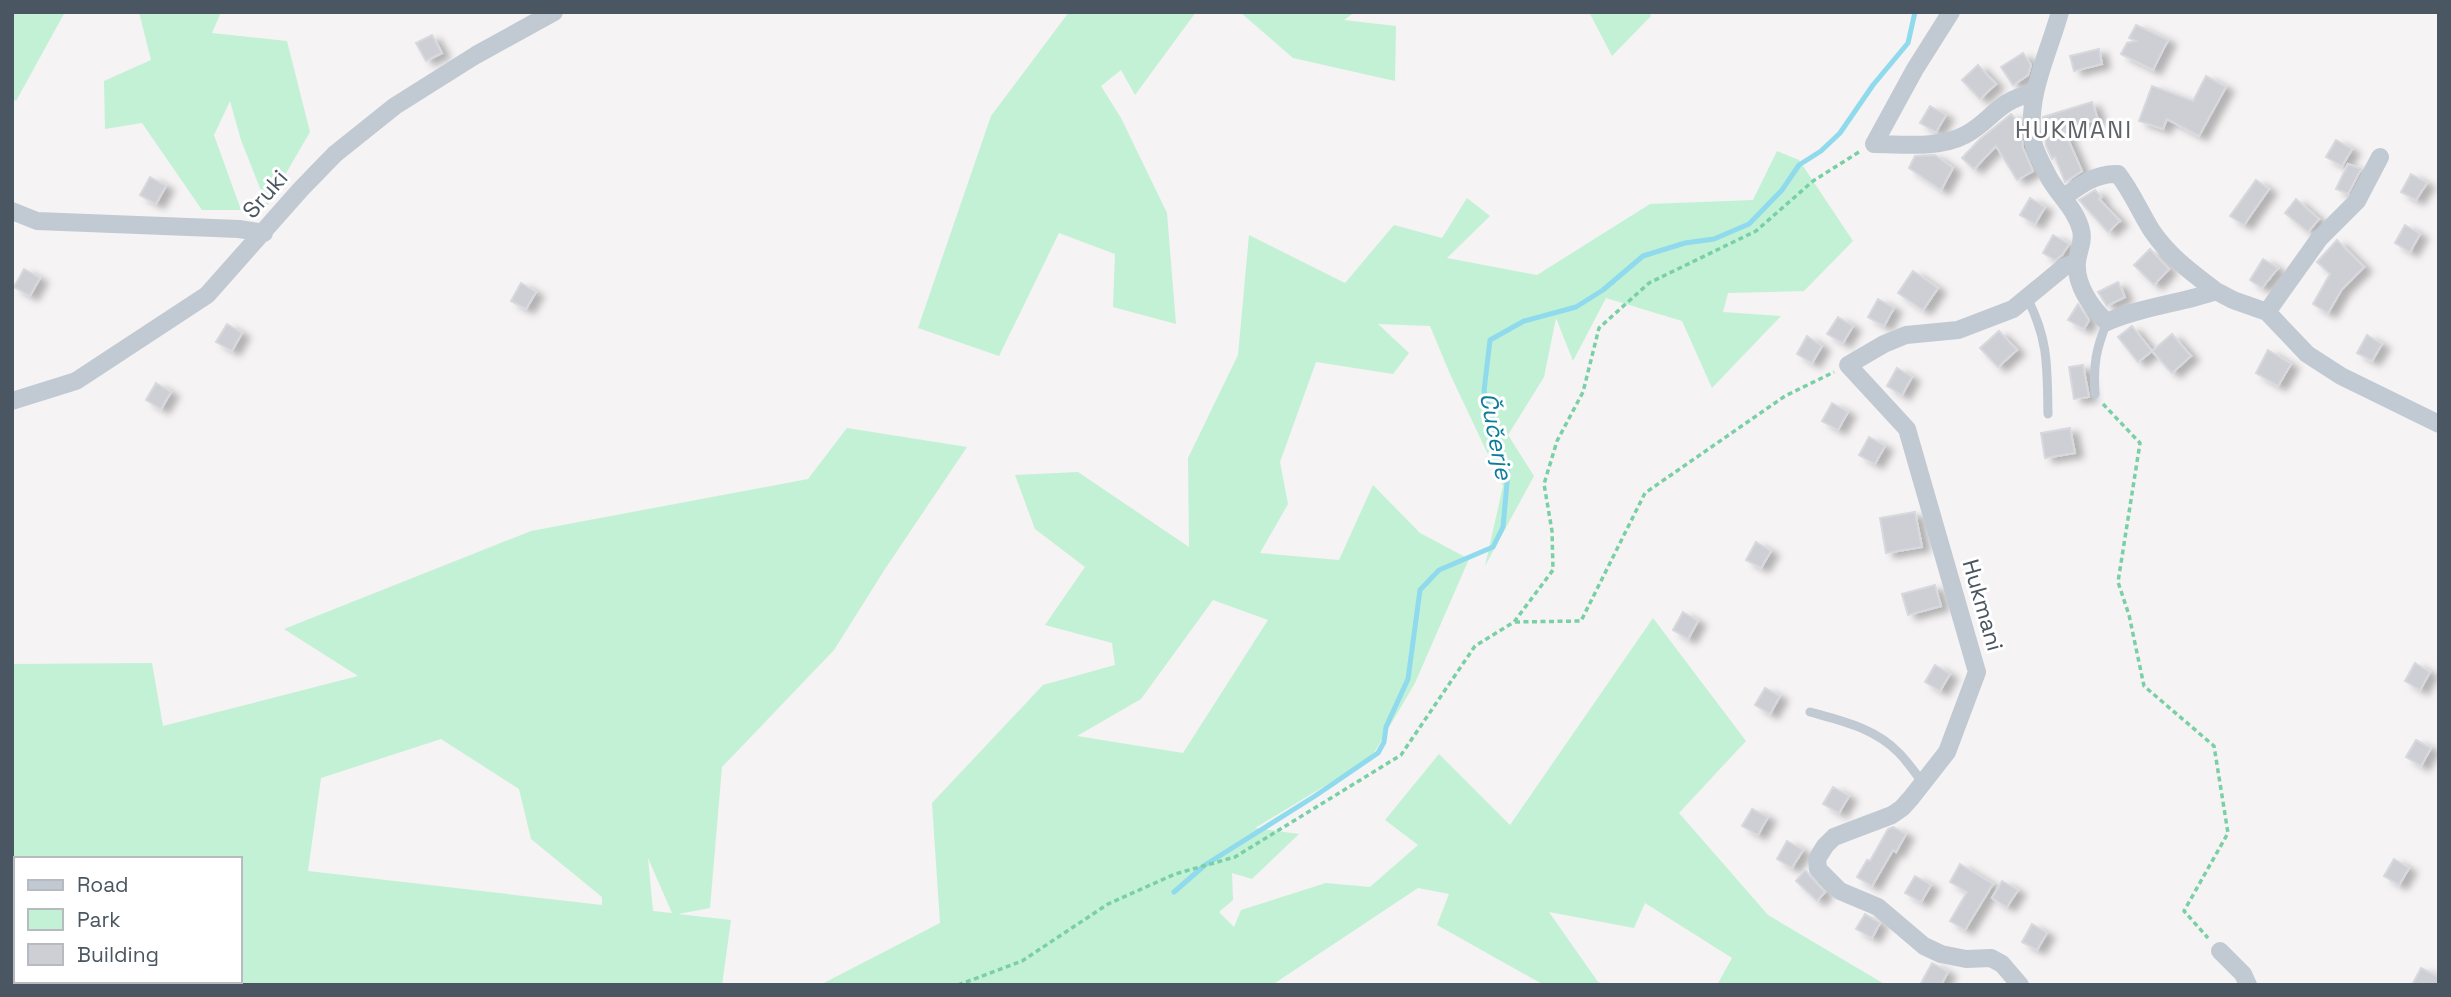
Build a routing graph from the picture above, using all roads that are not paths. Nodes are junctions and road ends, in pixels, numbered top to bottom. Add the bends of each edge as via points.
1 (554, 12) edge
2 (1951, 12) edge
3 (2060, 12) edge
4 (2033, 93) junction
5 (2380, 157) dead end
6 (2063, 198) junction
7 (12, 211) edge
8 (264, 233) junction
9 (2077, 262) junction
10 (2216, 291) junction
11 (2027, 298) junction
12 (2267, 312) junction
13 (2107, 321) junction
14 (2095, 394) road end
15 (12, 401) edge
16 (2048, 414) dead end
17 (2439, 424) edge
18 (1810, 712) dead end
19 (1923, 783) junction
20 (2220, 951) road end
21 (2020, 985) edge
22 (2248, 985) edge

1 - 8 street, Sruki via 395,106 335,154
2 - 4 street via 1874,144 1907,146 1953,140 2005,103
3 - 4 street
4 - 6 street via 2034,144
5 - 12 street via 2357,201 2319,239
6 - 9 street via 2082,232
6 - 10 street via 2095,177 2118,174 2167,249
7 - 8 street via 37,221
8 - 15 street, Sruki via 207,295 150,334 76,381
9 - 11 street via 2064,267
9 - 13 street via 2085,294
10 - 12 street
10 - 13 street
11 - 16 lane via 2045,344
11 - 19 street, Hukmani via 2013,309 1958,330 1906,335 1848,365 1907,429 1977,673 1948,752
12 - 17 street via 2307,354 2341,376
13 - 14 lane via 2095,358
18 - 19 lane via 1884,739
19 - 21 street, Hukmani via 1892,815 1834,837 1817,859 1818,869 1840,891 1878,908 1924,946 1966,959 1991,958
20 - 22 street

